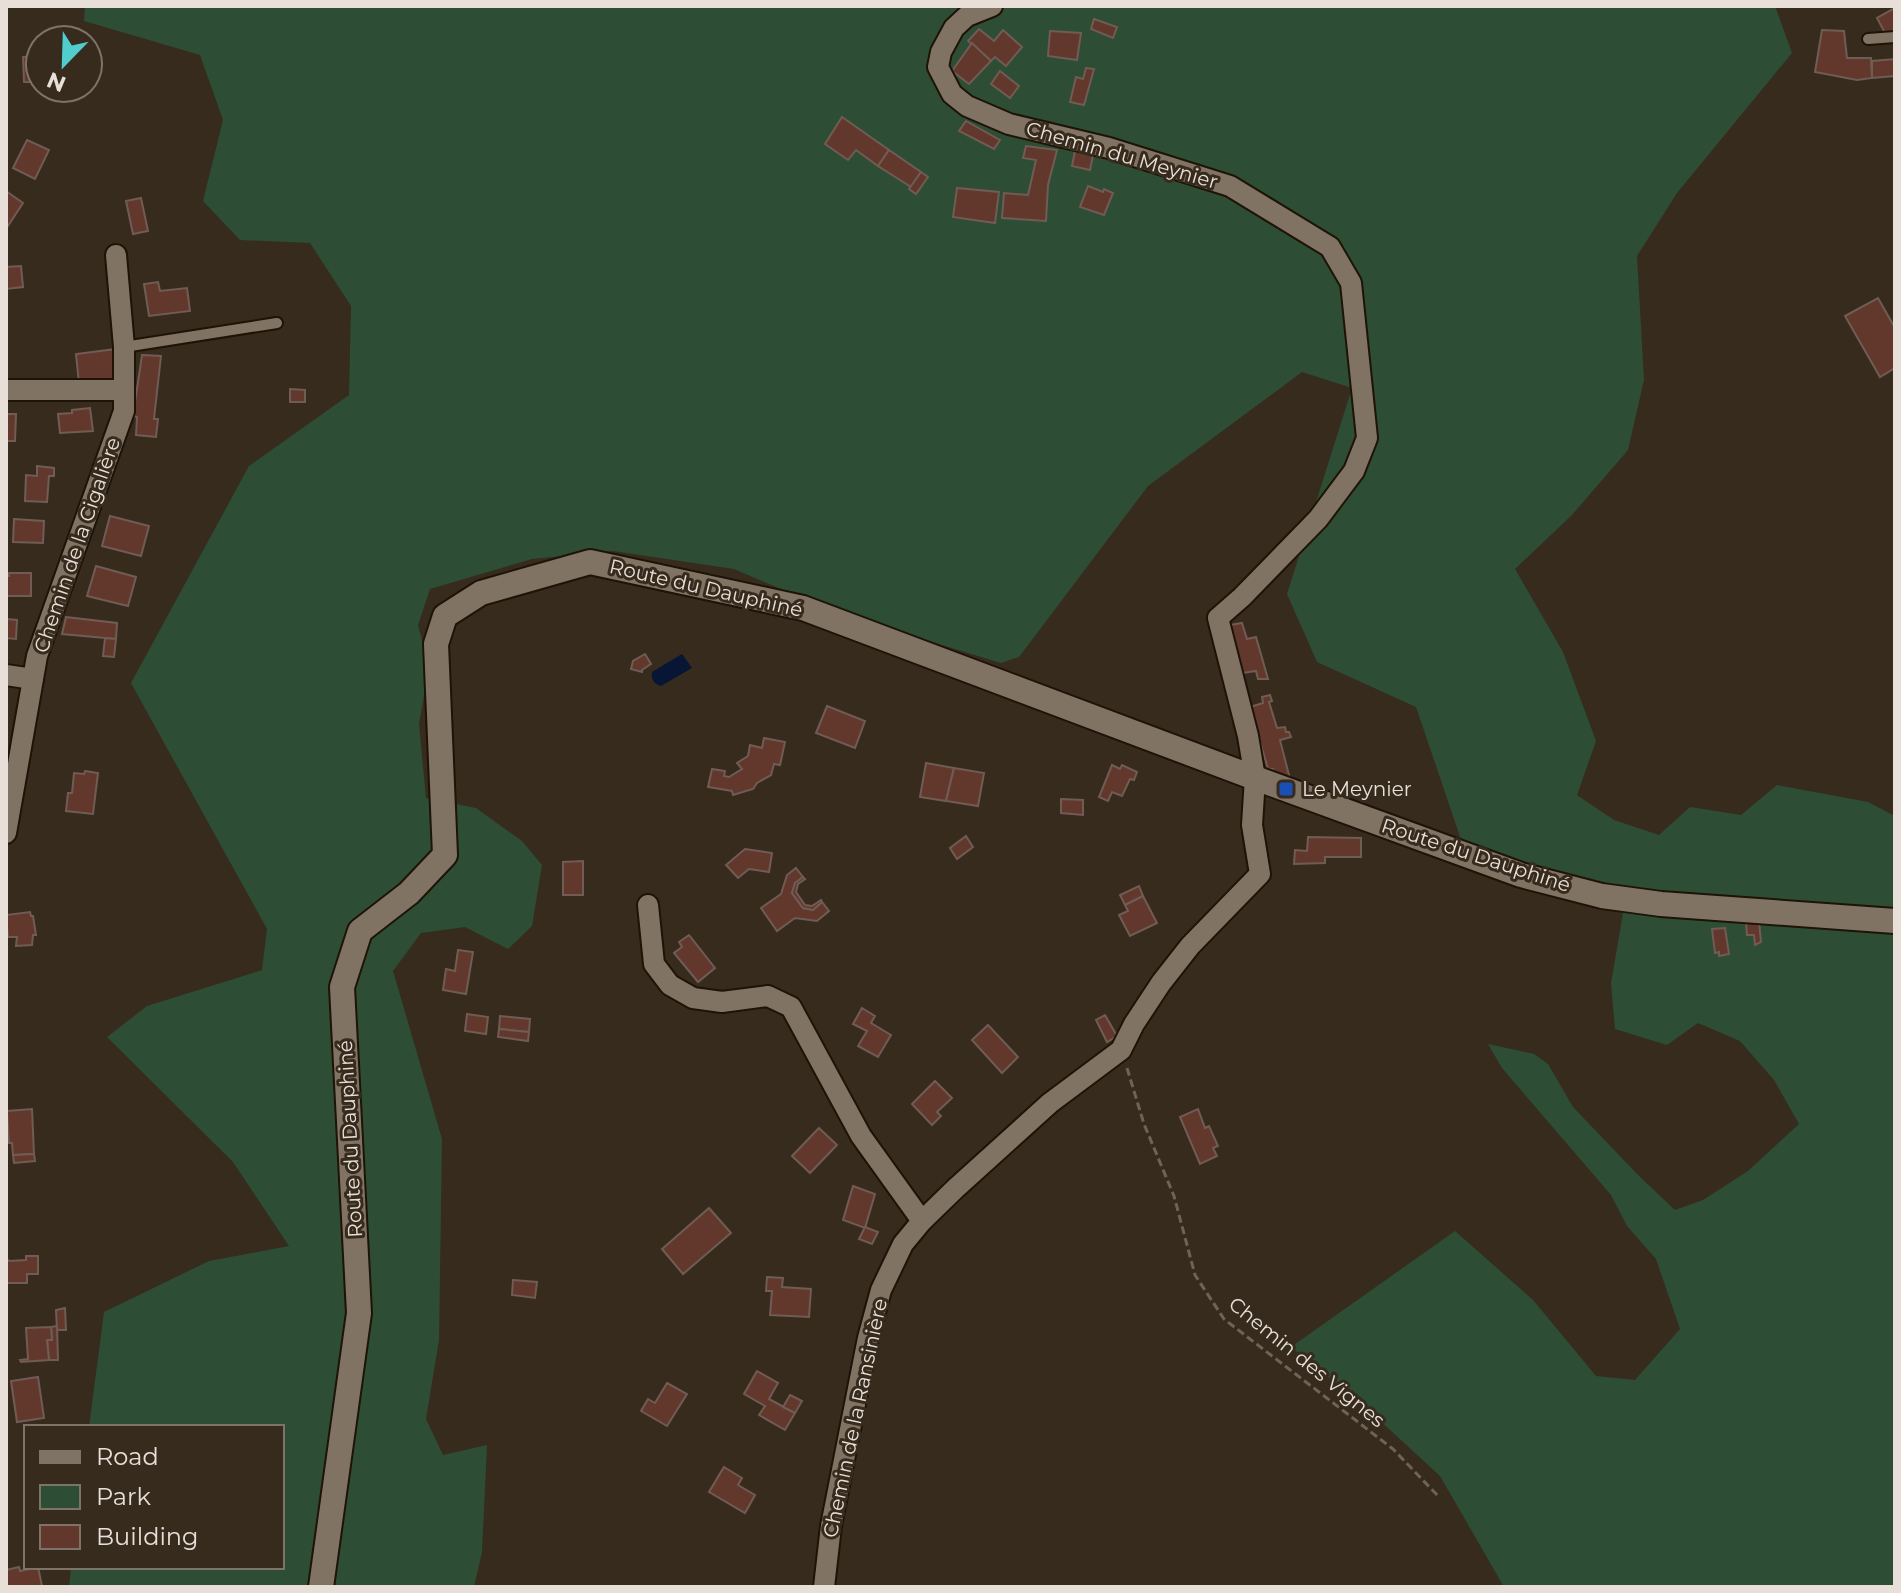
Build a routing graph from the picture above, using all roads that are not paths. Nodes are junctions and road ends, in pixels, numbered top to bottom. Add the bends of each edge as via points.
1 (992, 6) edge
2 (1895, 37) edge
3 (1868, 39) dead end
4 (116, 255) dead end
5 (277, 323) dead end
6 (124, 347) junction
7 (6, 390) edge
8 (124, 390) junction
9 (6, 675) edge
10 (33, 679) junction
11 (1255, 778) junction
12 (6, 833) edge
13 (648, 905) dead end
14 (1895, 921) edge
15 (922, 1221) junction
16 (321, 1587) edge
17 (824, 1587) edge

1 - 11 street, Chemin du Meynier via 967,16 941,52 938,67 952,94 967,106 1009,124 1230,186 1330,247 1351,283 1367,438 1354,471 1318,519 1218,618
2 - 3 lane
4 - 6 street, Chemin de la Cigalière
5 - 6 lane
6 - 8 street, Chemin de la Cigalière
7 - 8 street
8 - 10 street, Chemin de la Cigalière via 124,411
9 - 10 street
10 - 12 street, Chemin de la Cigalière
11 - 14 street, Route du Dauphiné via 1521,875 1602,896
11 - 15 street, Chemin de la Ransinière via 1252,825 1260,874 1190,946 1121,1050 1050,1103
11 - 16 street, Route du Dauphiné via 803,608 590,562 481,593 445,616 436,644 445,855 409,893 360,931 342,987 359,1313
13 - 15 street via 654,964 670,985 693,998 722,1002 768,996 791,1007 861,1136
15 - 17 street, Chemin de la Ransinière via 903,1244 881,1290 868,1338

